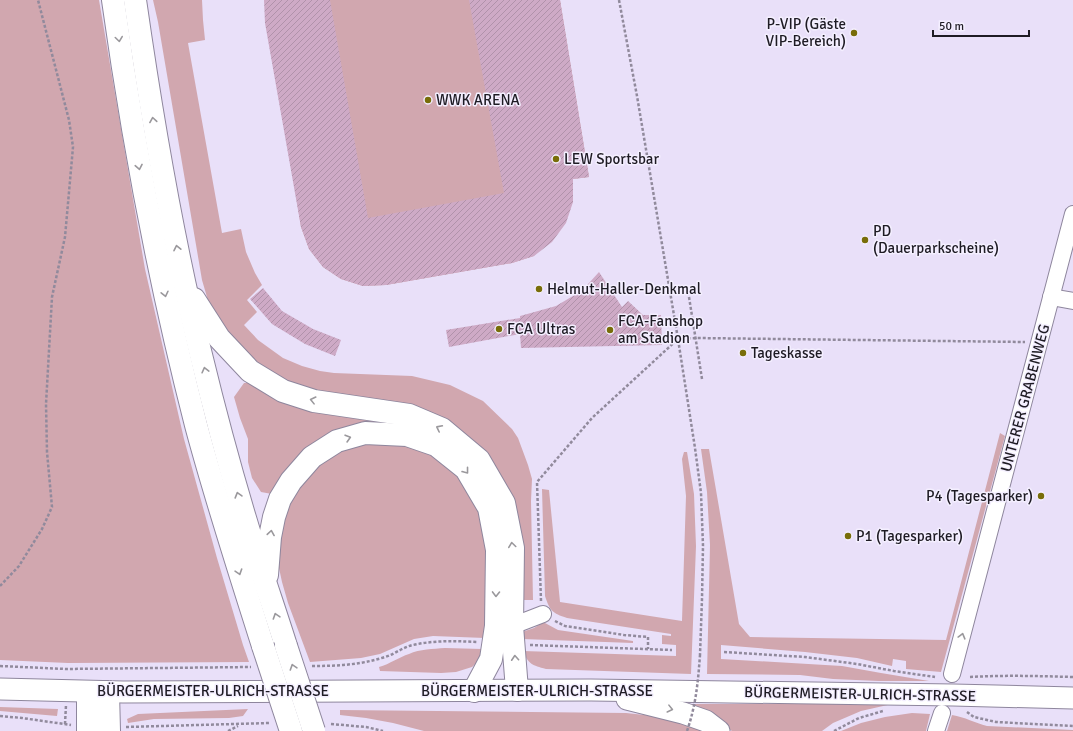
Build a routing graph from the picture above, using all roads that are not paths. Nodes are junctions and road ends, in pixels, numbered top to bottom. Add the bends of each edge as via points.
1 (113, 0) edge
2 (135, 0) edge
3 (1073, 214) edge
4 (1068, 256) edge
5 (185, 286) junction
6 (1051, 297) junction
7 (1073, 301) edge
8 (266, 586) junction
9 (543, 614) road end
10 (512, 626) junction
11 (953, 676) road end
12 (0, 689) edge
13 (517, 690) junction
14 (591, 690) junction
15 (474, 691) junction
16 (98, 692) junction
17 (1073, 698) edge
18 (942, 712) dead end
19 (323, 728) edge
20 (98, 729) edge
21 (291, 731) edge
22 (719, 731) edge
23 (936, 731) edge

1 -> 21 highway, bridge via 137,154 179,358 231,546
5 -> 2 highway via 157,144
3 - 4 street, UNTERER GRABENWEG
4 - 6 street, UNTERER GRABENWEG
8 -> 5 highway via 218,421
10 -> 5 highway via 512,548 504,503 479,460 442,429 409,415 314,400 283,391 250,371 219,338
6 - 7 street
11 -> 6 street, UNTERER GRABENWEG
8 -> 15 highway via 270,537 280,499 290,481 312,457 337,441 365,433 407,435 436,445 466,469 489,508 497,550 496,626 491,659
19 -> 8 highway, bridge via 286,646
9 - 10 street
13 -> 10 highway
12 - 16 main road, BÜRGERMEISTER-ULRICH-STRASSE
13 - 14 main road, BÜRGERMEISTER-ULRICH-STRASSE
13 - 15 main road, BÜRGERMEISTER-ULRICH-STRASSE
14 - 17 main road, BÜRGERMEISTER-ULRICH-STRASSE
14 -> 22 main road via 683,713 706,721
15 - 16 main road, BÜRGERMEISTER-ULRICH-STRASSE
16 - 20 highway
18 - 23 street

